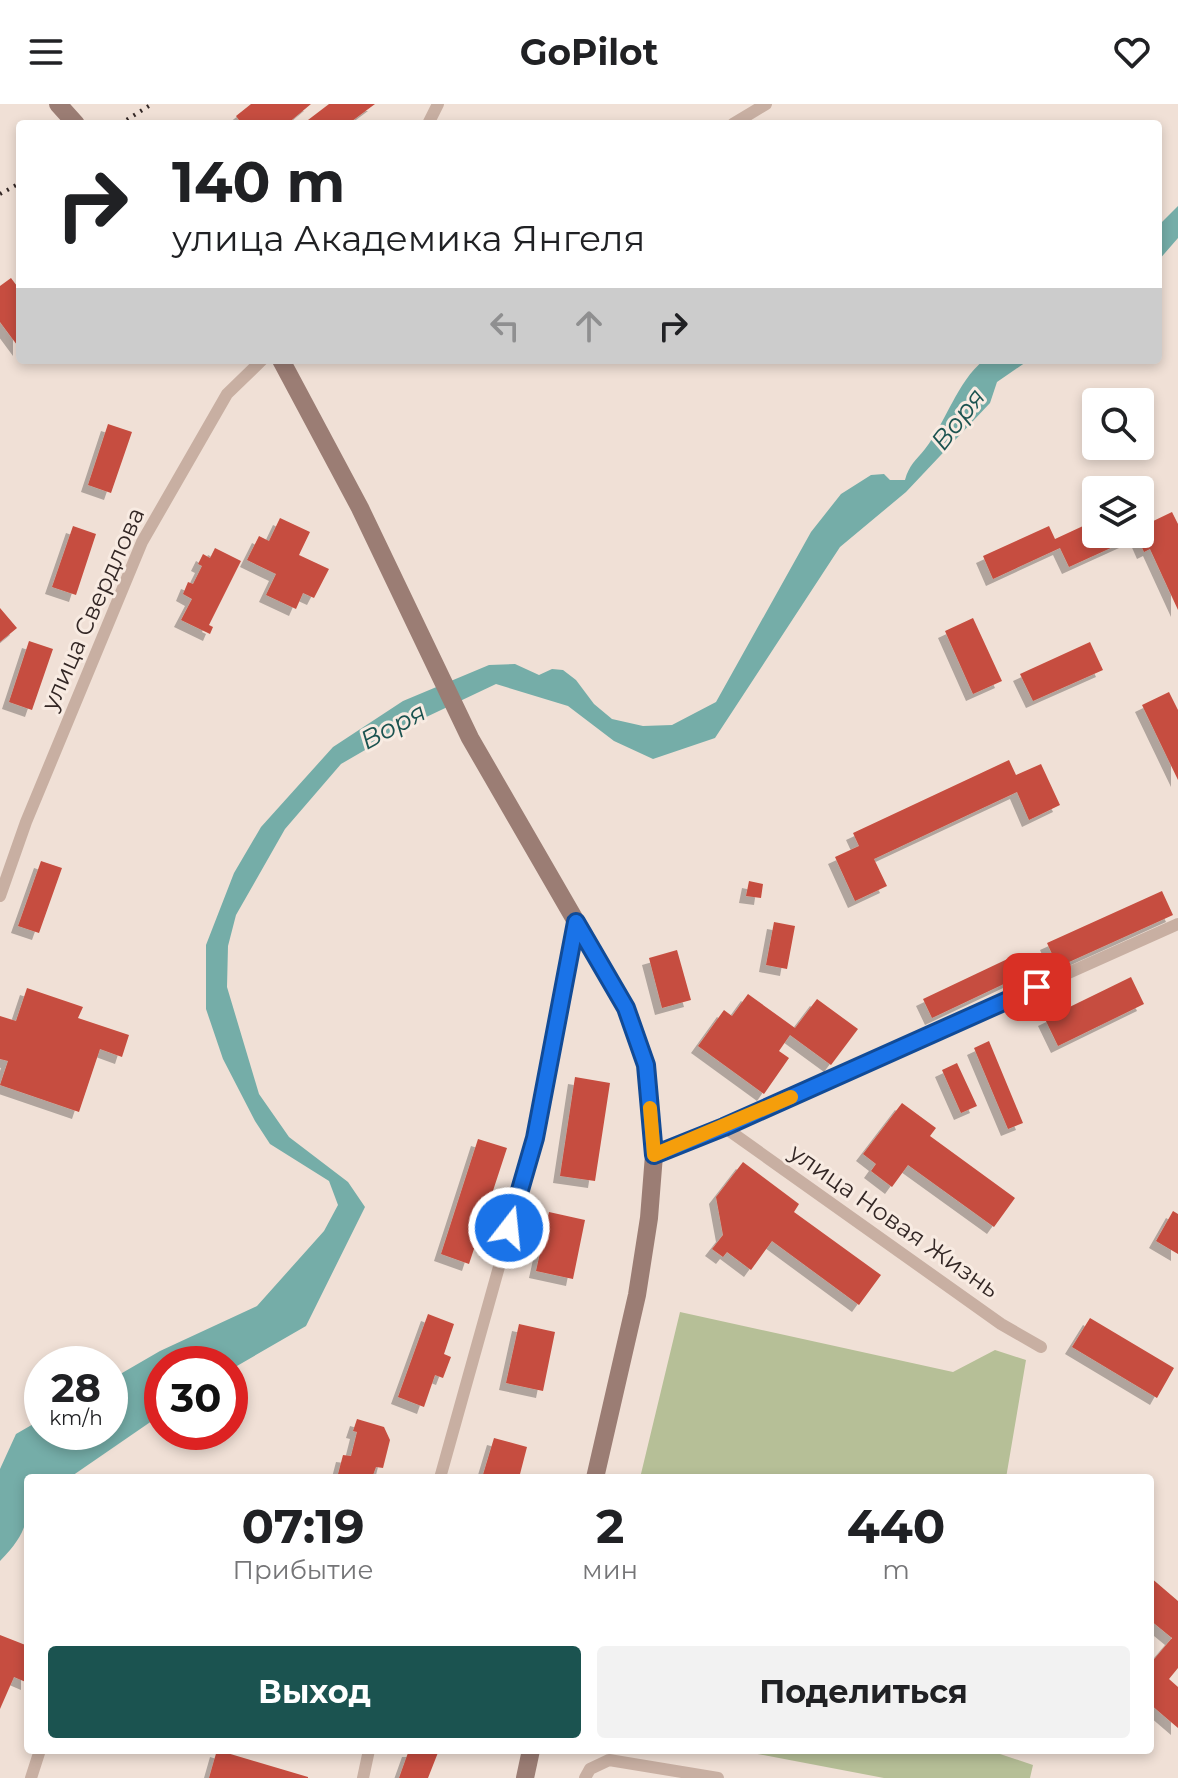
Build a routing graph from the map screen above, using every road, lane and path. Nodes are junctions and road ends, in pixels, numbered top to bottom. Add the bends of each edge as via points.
1 (58, 104) edge
2 (766, 104) edge
3 (72, 120) edge
4 (740, 120) edge
5 (258, 364) edge
6 (283, 364) edge
7 (0, 896) edge
8 (576, 922) junction
9 (1178, 924) edge
10 (724, 1127) junction
11 (654, 1155) junction
12 (1041, 1347) dead end
13 (441, 1474) edge
14 (596, 1474) edge
15 (39, 1754) edge
16 (368, 1754) edge
17 (530, 1754) edge
18 (31, 1778) edge
19 (363, 1778) edge
20 (525, 1778) edge
21 (585, 1778) edge
22 (718, 1778) edge

1 - 3 main road
2 - 4 street
5 - 7 street, улица Свердлова via 227,394 142,542
6 - 8 main road via 360,508 470,738
8 - 11 main road via 626,1008 643,1056
8 - 13 street via 535,1138
9 - 10 street
10 - 11 street
10 - 12 street, улица Новая Жизнь via 962,1298
11 - 14 main road via 637,1295
15 - 18 street
16 - 19 street
17 - 20 main road
21 - 22 street via 590,1769 609,1760

